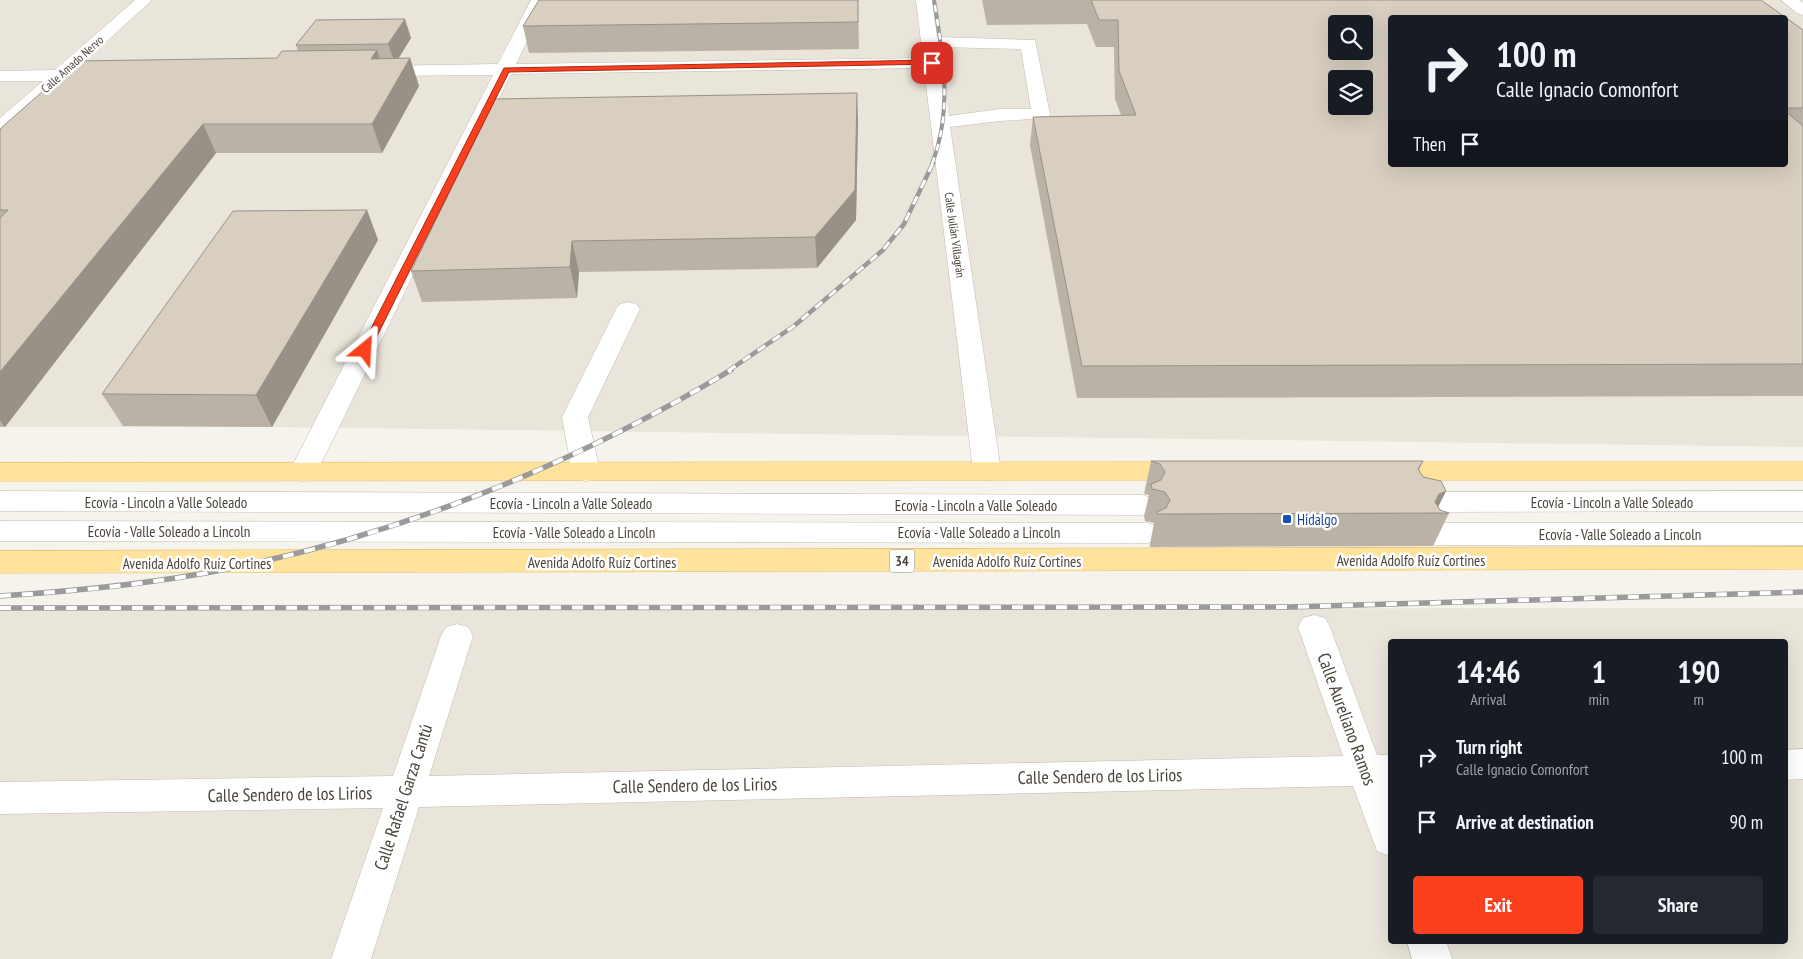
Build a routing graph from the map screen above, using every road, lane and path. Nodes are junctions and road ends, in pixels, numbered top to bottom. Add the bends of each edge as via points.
1 (144, 0) edge
2 (539, 0) edge
3 (924, 0) edge
4 (1789, 0) edge
5 (1803, 10) edge
6 (930, 42) junction
7 (932, 63) junction
8 (506, 70) junction
9 (358, 71) edge
10 (110, 74) edge
11 (61, 75) junction
12 (0, 76) edge
13 (940, 123) junction
14 (0, 128) edge
15 (628, 310) dead end
16 (987, 471) junction
17 (1216, 471) edge
18 (1355, 471) edge
19 (1803, 471) edge
20 (0, 472) edge
21 (303, 472) junction
22 (586, 472) junction
23 (0, 501) edge
24 (1803, 501) edge
25 (1420, 502) edge
26 (1142, 505) dead end
27 (0, 531) edge
28 (1148, 533) dead end
29 (1436, 534) edge
30 (1803, 534) edge
31 (1803, 558) edge
32 (0, 562) edge
33 (1314, 627) dead end
34 (458, 636) dead end
35 (1803, 764) edge
36 (1788, 765) edge
37 (1378, 770) edge
38 (404, 792) junction
39 (0, 798) edge
40 (1388, 828) edge
41 (1427, 944) edge
42 (350, 959) edge
43 (1432, 959) edge

1 - 11 street, Calle Amado Nervo
2 - 8 street
3 - 6 street, Calle Julián Villagrán
4 - 5 street
6 - 7 street, Calle Julián Villagrán
6 - 13 street via 1029,44 1041,114 1000,115
7 - 8 street
7 - 13 street, Calle Julián Villagrán
8 - 9 street
8 - 21 street
10 - 11 street
11 - 12 street
11 - 14 street, Calle Amado Nervo
13 - 16 street, Calle Julián Villagrán
15 - 22 street via 575,417
16 - 17 main road
16 - 22 main road
18 - 19 main road
20 - 21 main road
21 - 22 main road
23 - 26 street, Ecovía - Lincoln a Valle Soleado
24 - 25 street, Ecovía - Lincoln a Valle Soleado
27 - 28 street, Ecovía - Valle Soleado a Lincoln
29 - 30 street, Ecovía - Valle Soleado a Lincoln
31 - 32 main road, Avenida Adolfo Ruíz Cortines / 34
33 - 37 street, Calle Aureliano Ramos
34 - 38 street, Calle Rafael Garza Cantú
35 - 36 street
37 - 38 street, Calle Sendero de los Lirios
37 - 40 street, Calle Aureliano Ramos
38 - 39 street, Calle Sendero de los Lirios
38 - 42 street, Calle Rafael Garza Cantú
41 - 43 street

